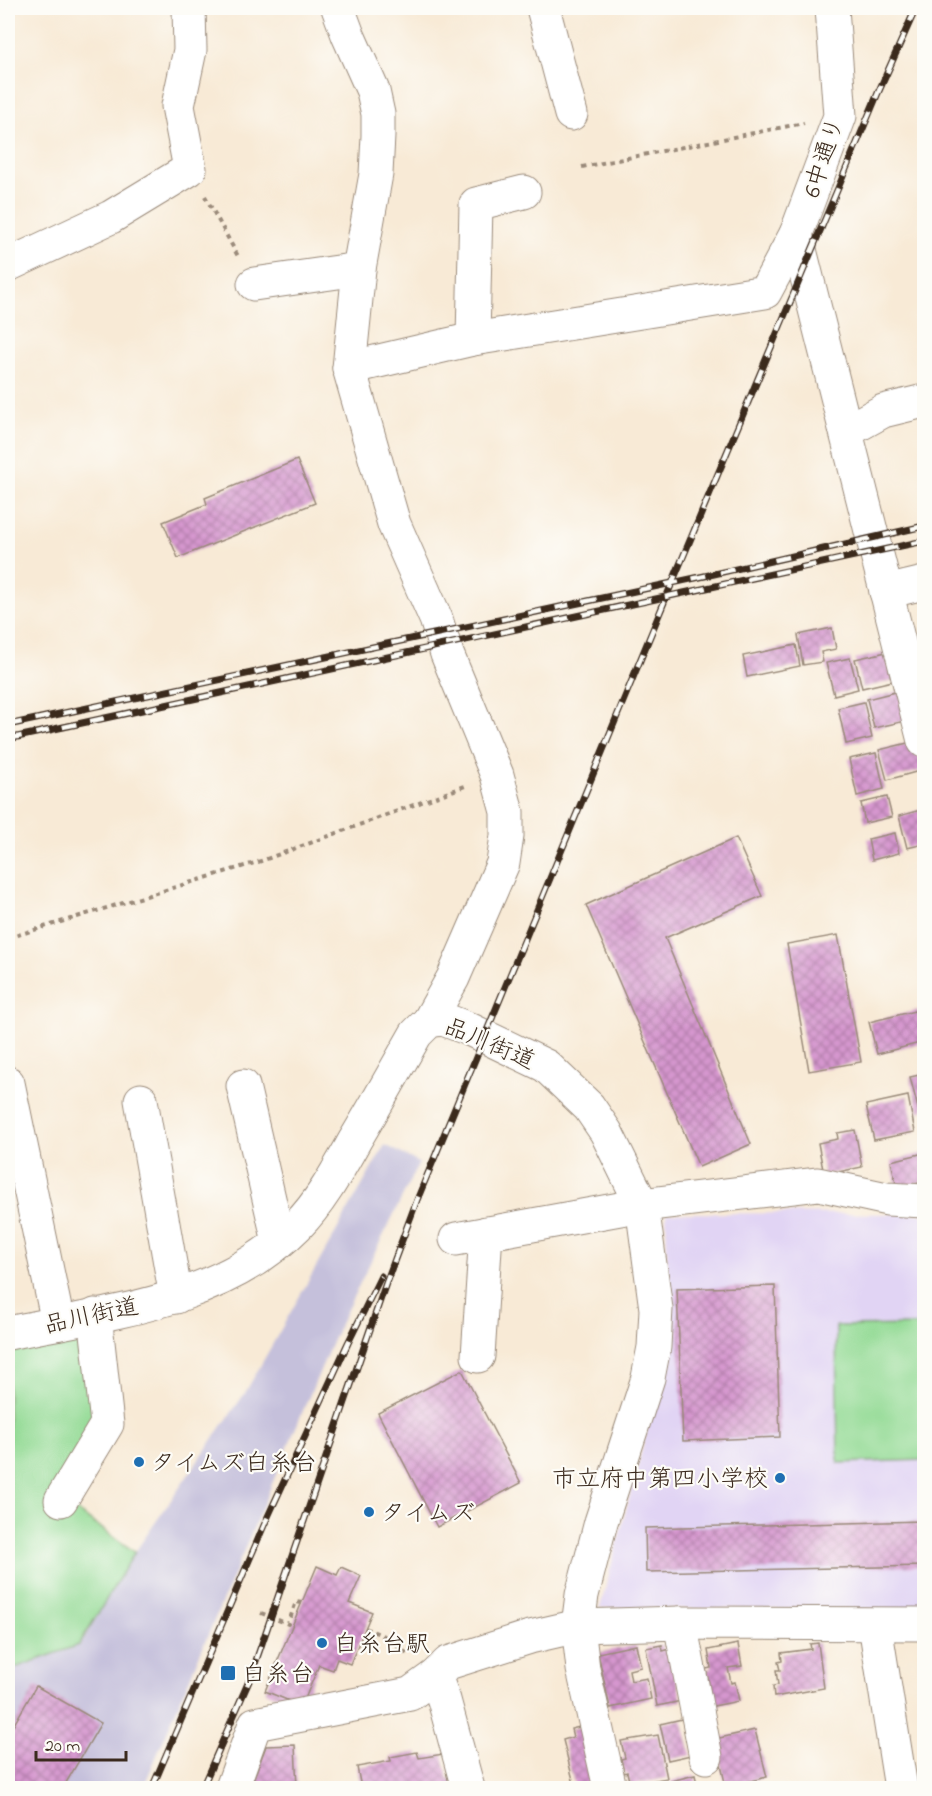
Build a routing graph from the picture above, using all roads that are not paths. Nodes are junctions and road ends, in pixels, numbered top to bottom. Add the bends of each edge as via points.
1 (189, 8) edge
2 (339, 8) edge
3 (543, 8) edge
4 (809, 8) edge
5 (832, 8) edge
6 (571, 114) dead end
7 (840, 116) junction
8 (524, 192) dead end
9 (796, 234) junction
10 (8, 265) edge
11 (359, 269) junction
12 (254, 284) road end
13 (473, 339) junction
14 (349, 368) junction
15 (924, 401) edge
16 (847, 431) junction
17 (924, 583) edge
18 (886, 592) junction
19 (924, 741) edge
20 (429, 1021) junction
21 (8, 1083) edge
22 (243, 1086) dead end
23 (141, 1100) dead end
24 (924, 1202) edge
25 (642, 1205) junction
26 (279, 1242) junction
27 (176, 1297) junction
28 (95, 1316) junction
29 (58, 1323) junction
30 (8, 1333) edge
31 (478, 1356) dead end
32 (61, 1500) dead end
33 (680, 1623) junction
34 (924, 1624) edge
35 (875, 1625) junction
36 (578, 1626) junction
37 (435, 1676) junction
38 (706, 1757) dead end
39 (232, 1788) edge
40 (468, 1788) edge
41 (610, 1788) edge
42 (901, 1788) edge

1 - 10 street via 190,50 177,106 190,170 111,217
2 - 11 street via 373,91 378,114 376,174
3 - 6 street
4 - 7 street via 821,80
5 - 7 street, 6中通り
7 - 9 street, 6中通り
8 - 13 street via 476,204
9 - 13 street, 6中通り via 765,292
9 - 16 street
11 - 12 street
11 - 14 street
13 - 14 street
14 - 20 street via 394,524 436,619 497,775 507,812 503,863 453,978
15 - 16 street via 883,411
16 - 18 street
17 - 18 street
18 - 19 street
20 - 25 street, 品川街道 via 443,1019 469,1029 546,1066 563,1080 606,1132
20 - 26 street, 品川街道 via 416,1034 325,1189 308,1214
21 - 29 street
22 - 26 street
23 - 27 street
24 - 25 street via 887,1199 818,1184
25 - 31 street via 471,1236
25 - 36 street, 品川街道 via 656,1309 654,1347 648,1378 601,1522
26 - 27 street, 品川街道 via 214,1282
27 - 28 street, 品川街道
28 - 29 street, 品川街道
28 - 32 street via 107,1424
29 - 30 street, 品川街道
33 - 35 street
33 - 36 street
33 - 38 street
34 - 35 street
35 - 42 street
36 - 37 street via 448,1663
36 - 41 street, 品川街道 via 583,1669
37 - 39 street via 410,1694 255,1724
37 - 40 street

